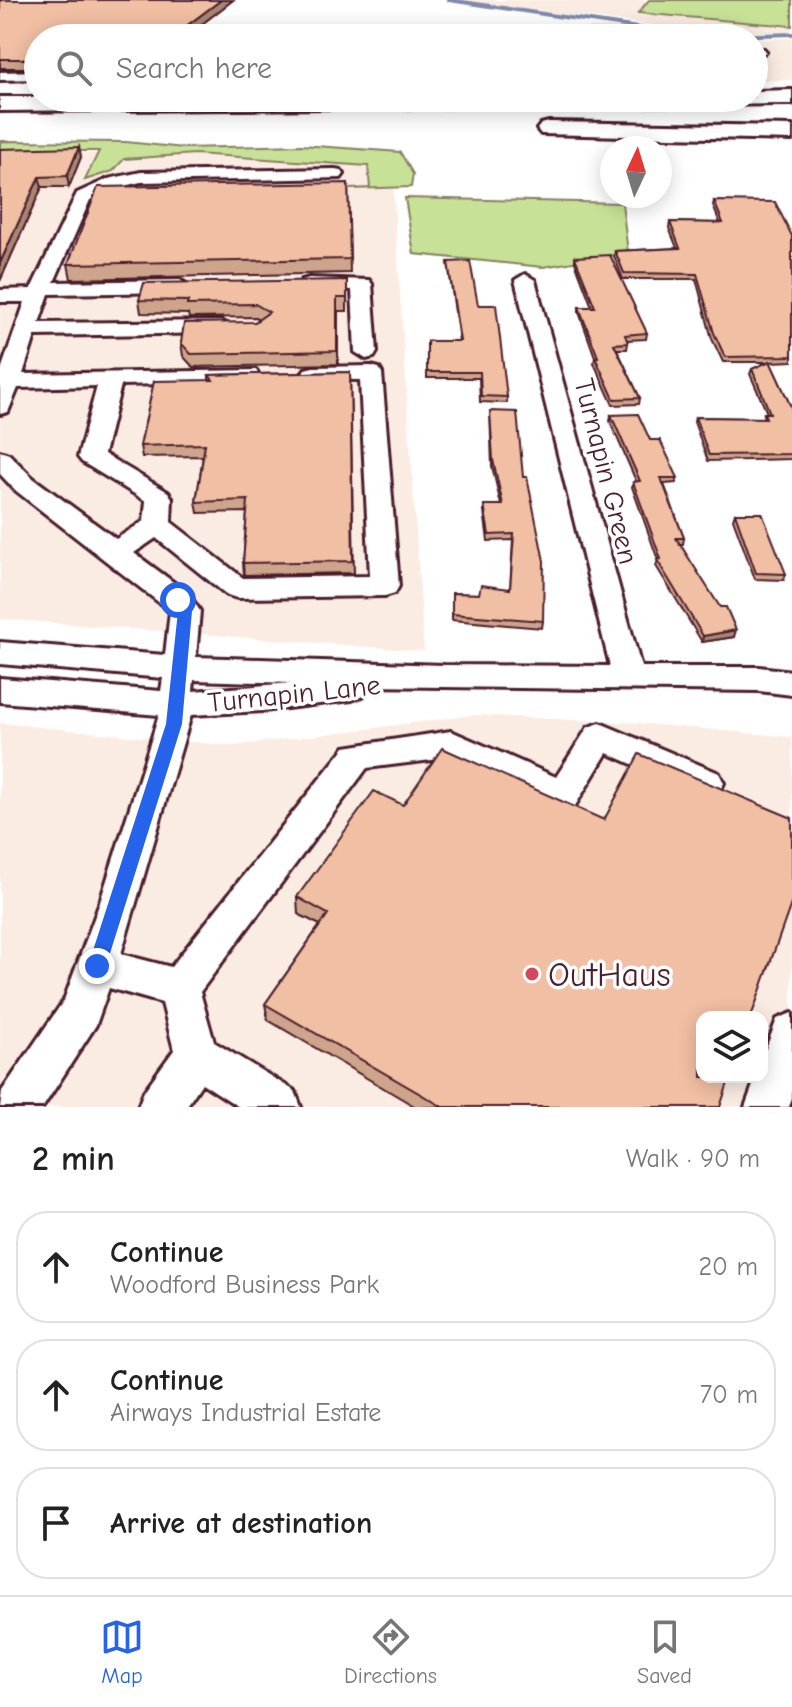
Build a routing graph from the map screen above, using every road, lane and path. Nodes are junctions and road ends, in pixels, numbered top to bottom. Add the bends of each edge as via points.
1 (24, 75) edge
2 (0, 76) edge
3 (768, 97) edge
4 (792, 97) edge
5 (0, 106) edge
6 (24, 106) edge
7 (24, 106) edge
8 (768, 108) edge
9 (792, 108) edge
10 (0, 125) edge
11 (168, 126) dead end
12 (792, 126) edge
13 (792, 133) edge
14 (335, 174) dead end
15 (525, 280) dead end
16 (286, 285) edge
17 (195, 286) edge
18 (39, 292) junction
19 (0, 296) edge
20 (241, 326) edge
21 (26, 330) junction
22 (366, 352) dead end
23 (111, 378) junction
24 (9, 381) junction
25 (0, 407) edge
26 (0, 459) edge
27 (157, 525) junction
28 (113, 554) junction
29 (0, 653) edge
30 (628, 677) junction
31 (792, 683) edge
32 (178, 686) junction
33 (0, 690) edge
34 (737, 796) edge
35 (97, 966) junction
36 (179, 988) junction
37 (792, 1033) edge
38 (196, 1055) junction
39 (18, 1107) edge
40 (160, 1107) edge
41 (279, 1107) edge
42 (767, 1107) edge

1 - 2 street
3 - 4 highway
5 - 6 highway
5 - 7 highway
8 - 9 highway
10 - 11 highway
12 - 13 highway via 524,127
14 - 18 street via 141,177 114,183 83,197
15 - 30 street, Turnapin Green
16 - 22 street via 362,284
17 - 18 street
18 - 19 street
18 - 21 street
20 - 21 street
21 - 24 street
23 - 24 street
23 - 27 street via 91,457 159,498
23 - 27 street via 371,373 385,586 237,588
24 - 25 street
26 - 28 street
27 - 28 street
28 - 32 street via 178,600 185,611
29 - 32 street, Turnapin Lane
30 - 31 street, Turnapin Lane
30 - 32 street, Turnapin Lane via 444,677 263,699
32 - 33 street, Turnapin Lane
32 - 35 street via 174,724
34 - 36 street via 600,736 563,796 451,744 357,756
35 - 36 street
35 - 39 street via 81,1011
36 - 38 street
37 - 42 street
38 - 40 street
38 - 41 street

